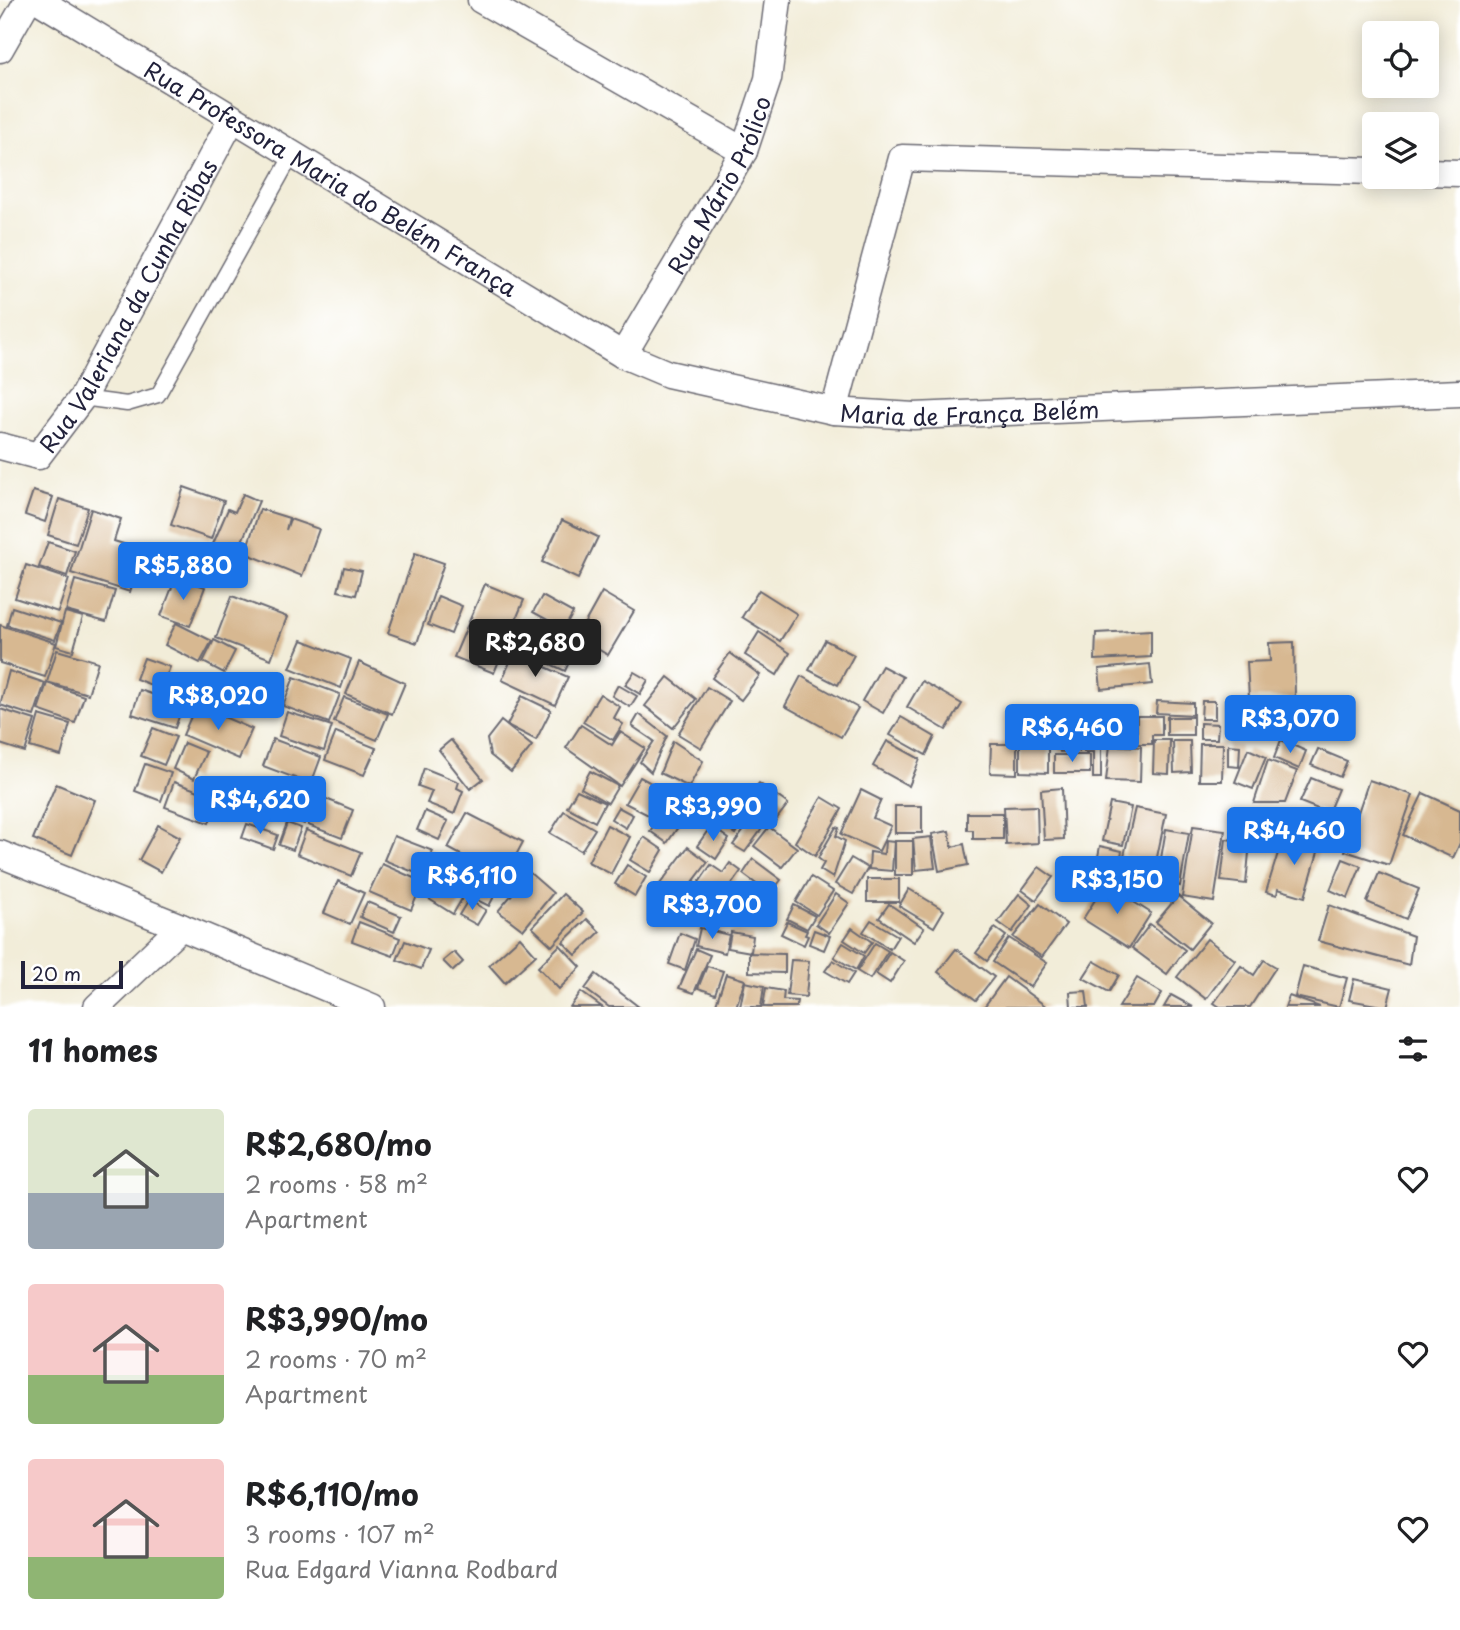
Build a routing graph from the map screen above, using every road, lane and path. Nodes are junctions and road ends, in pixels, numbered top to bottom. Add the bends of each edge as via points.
1 (28, 0) edge
2 (38, 0) edge
3 (481, 0) edge
4 (778, 0) edge
5 (0, 49) edge
6 (232, 119) junction
7 (744, 151) junction
8 (292, 155) junction
9 (1362, 171) edge
10 (1439, 172) edge
11 (1460, 173) edge
12 (623, 355) junction
13 (1460, 393) edge
14 (82, 398) junction
15 (834, 411) junction
16 (0, 446) edge
17 (0, 854) edge
18 (181, 927) junction
19 (97, 1007) edge
20 (372, 1007) edge

1 - 5 street
2 - 6 street, Rua Professora Maria do Belém França
3 - 7 street
4 - 7 street, Rua Mário Prólico via 768,79
6 - 8 street, Rua Professora Maria do Belém França
6 - 14 street, Rua Valeriana da Cunha Ribas
7 - 12 street, Rua Mário Prólico
8 - 12 street, Rua Professora Maria do Belém França
8 - 14 lane via 158,395 127,404
9 - 15 street, Maria de França Belém via 902,158
10 - 11 street
12 - 15 street, Rua Professora Maria do Belém França via 668,374
13 - 15 street, Maria de França Belém via 914,416
14 - 16 street, Rua Valeriana da Cunha Ribas via 38,456
17 - 18 street
18 - 19 street
18 - 20 street

